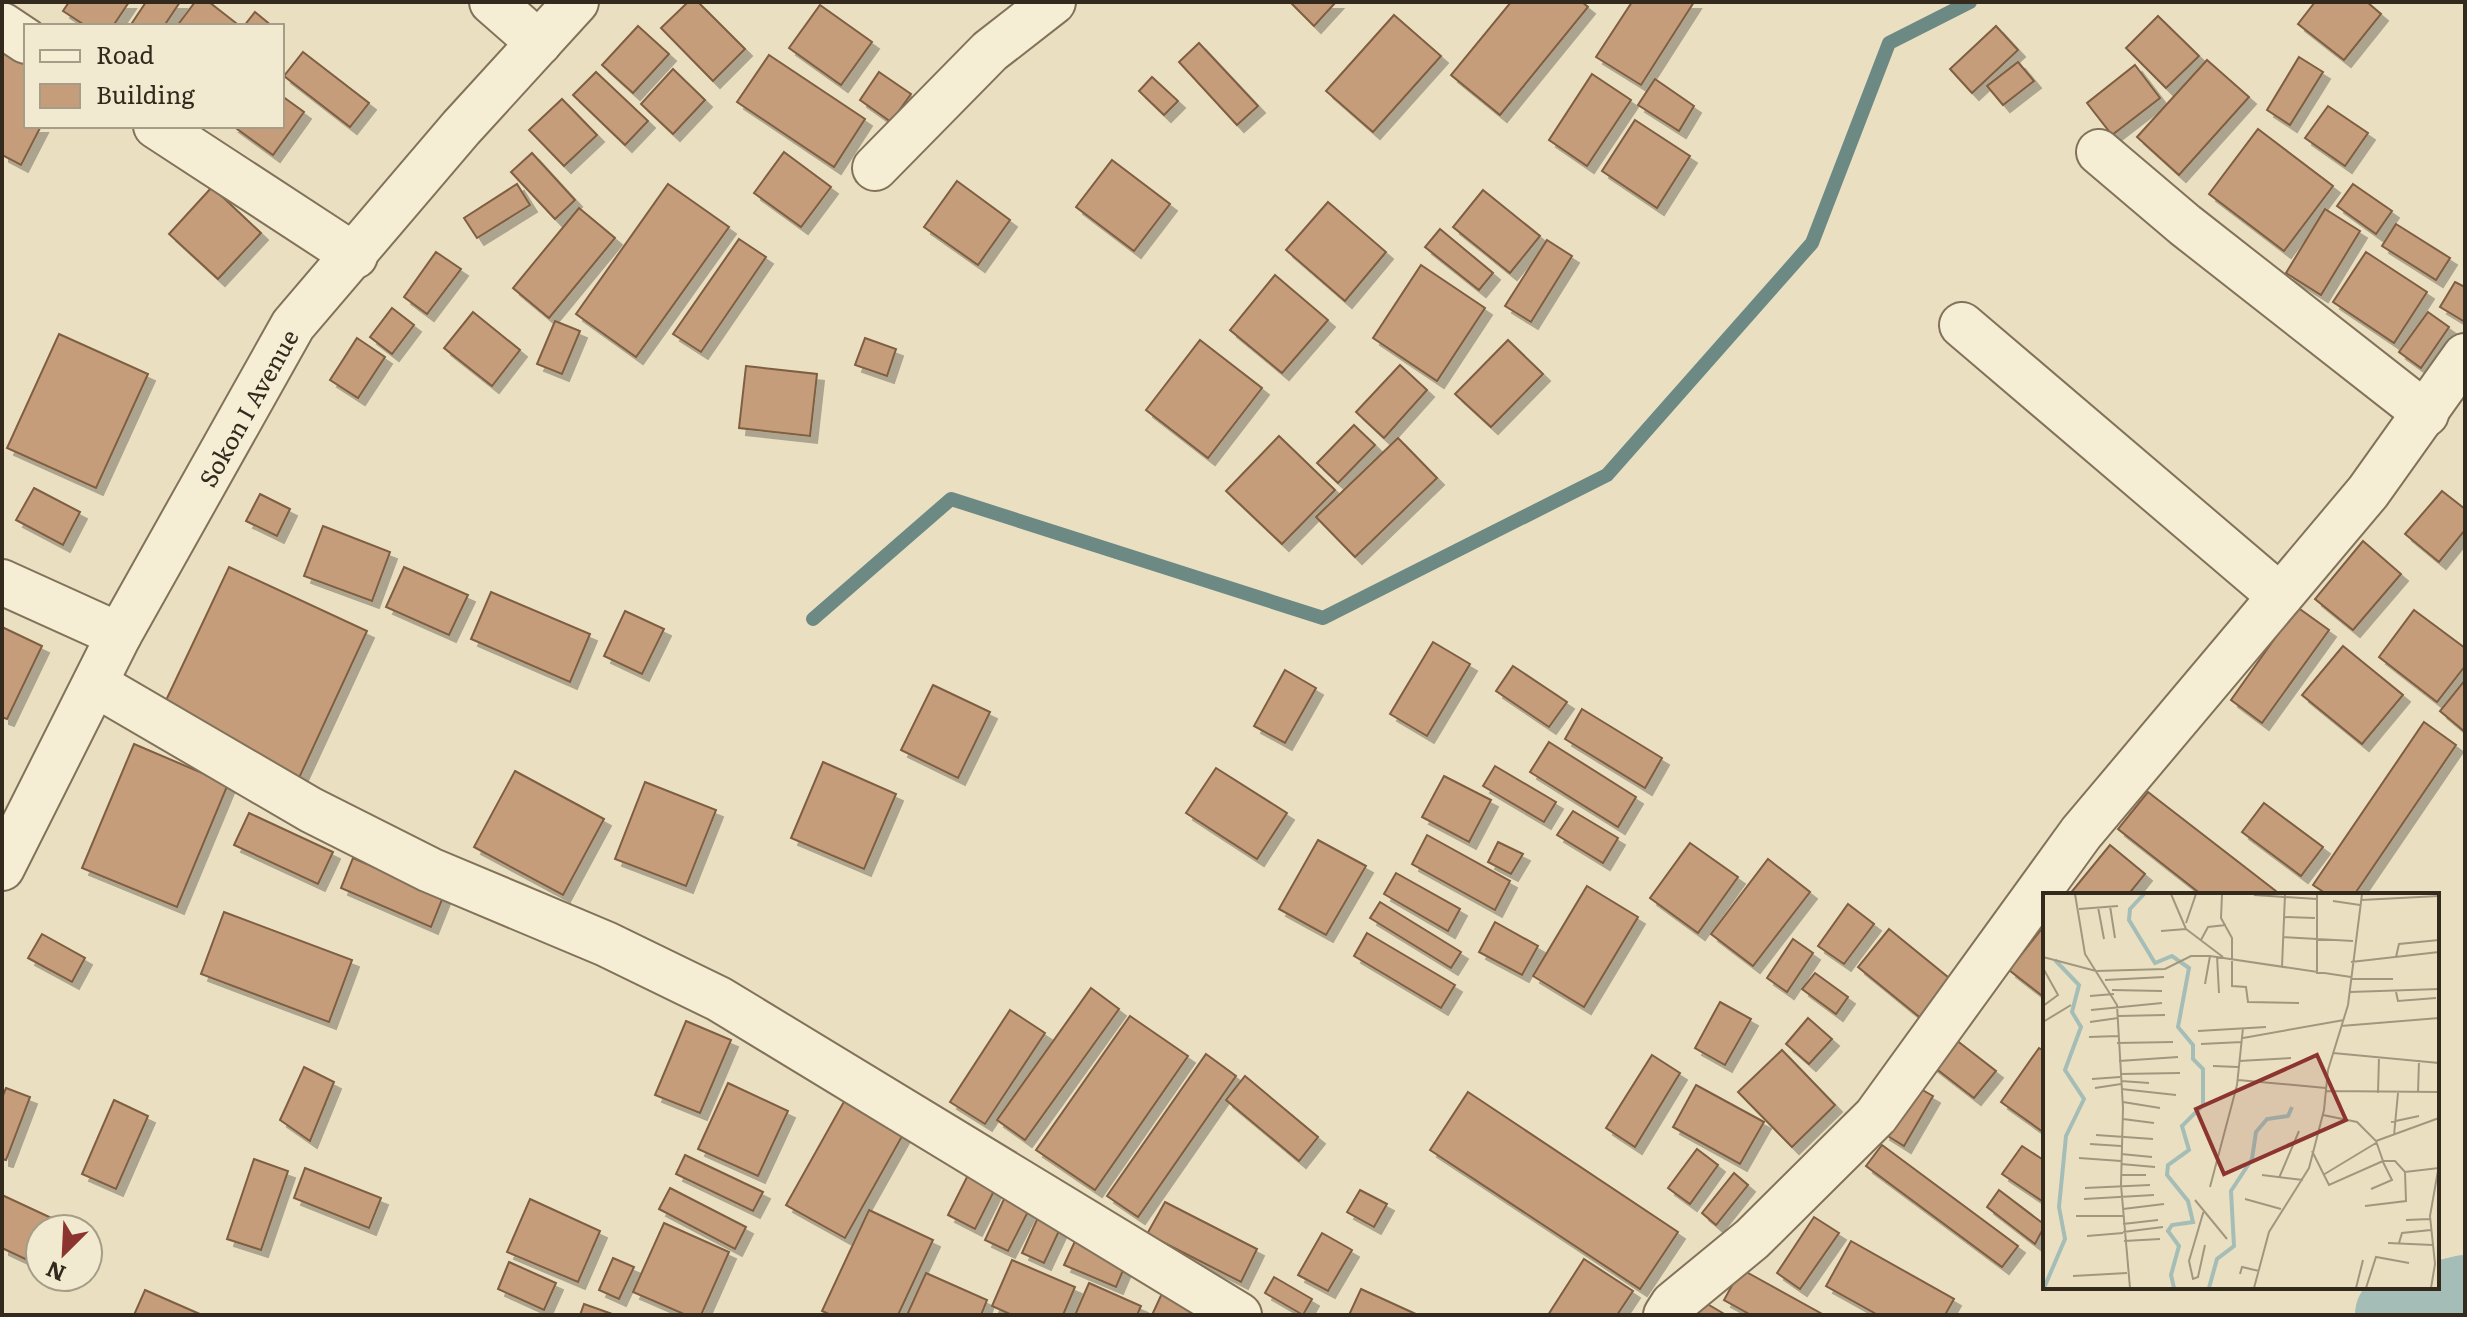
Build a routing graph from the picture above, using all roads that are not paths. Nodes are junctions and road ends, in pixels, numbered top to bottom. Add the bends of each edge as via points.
1 (492, 2) edge
2 (576, 2) edge
3 (1053, 2) edge
4 (2, 25) edge
5 (24, 40) edge
6 (539, 43) junction
7 (159, 128) edge
8 (2099, 152) dead end
9 (875, 168) dead end
10 (355, 256) junction
11 (1962, 325) dead end
12 (2465, 356) edge
13 (2426, 414) junction
14 (2, 582) edge
15 (2280, 596) junction
16 (119, 635) junction
17 (95, 684) junction
18 (2, 868) edge
19 (1239, 1315) edge
20 (1666, 1315) edge

1 - 6 street
2 - 6 street, Sokon I Avenue
3 - 9 street via 990,51
4 - 5 street
6 - 10 street, Sokon I Avenue
7 - 10 street
8 - 13 street
10 - 16 street, Sokon I Avenue via 293,325
11 - 15 street
12 - 13 street
13 - 15 street
14 - 16 street
15 - 20 street via 2081,833 1876,1116
16 - 17 street, Sokon I Avenue
17 - 18 street, Sokon I Avenue
17 - 19 street via 311,810 430,870 606,944 719,999

